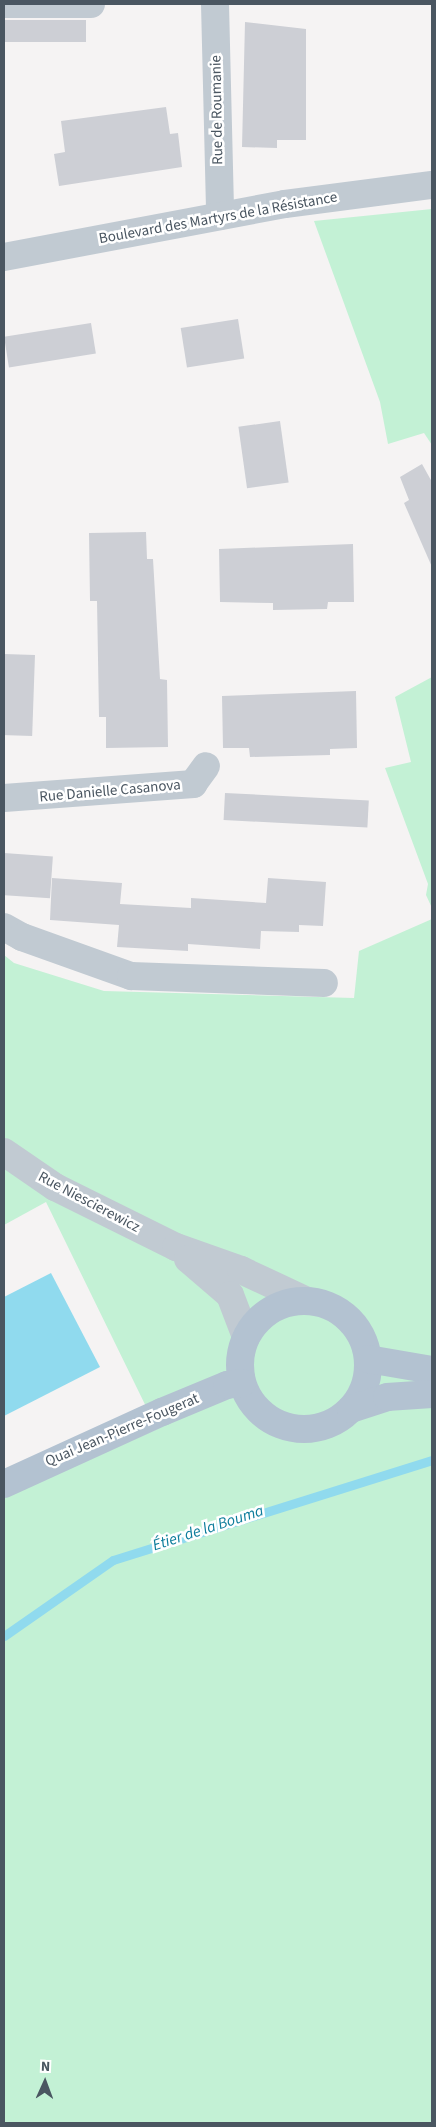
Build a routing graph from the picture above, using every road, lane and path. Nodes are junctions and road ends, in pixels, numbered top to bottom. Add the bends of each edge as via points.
1 (5, 4) edge
2 (91, 4) edge
3 (215, 4) edge
4 (432, 185) edge
5 (220, 216) junction
6 (4, 257) edge
7 (206, 766) dead end
8 (4, 798) edge
9 (4, 927) edge
10 (324, 983) dead end
11 (4, 1152) edge
12 (176, 1247) junction
13 (305, 1300) junction
14 (246, 1336) junction
15 (368, 1359) junction
16 (432, 1370) edge
17 (242, 1383) junction
18 (432, 1394) edge
19 (351, 1409) junction
20 (4, 1484) edge

1 - 2 street
3 - 5 street, Rue de Roumanie
4 - 5 street, Boulevard des Martyrs de la Résistance
5 - 6 street, Boulevard des Martyrs de la Résistance
7 - 8 street, Rue Danielle Casanova via 193,784
9 - 10 street via 22,937 131,976
11 - 12 street, Rue Niescierewicz via 55,1187
12 - 13 street, Rue Niescierewicz via 241,1270
12 - 14 street, Rue Niescierewicz via 230,1295
13 - 14 main road via 267,1312
13 - 15 main road via 330,1306 351,1321
14 - 17 main road via 240,1360
15 - 16 main road
15 - 19 main road via 365,1386
17 - 19 main road via 262,1413 294,1428 329,1424
17 - 20 main road, Quai Jean-Pierre-Fougerat via 227,1385 178,1405
18 - 19 main road via 387,1397

